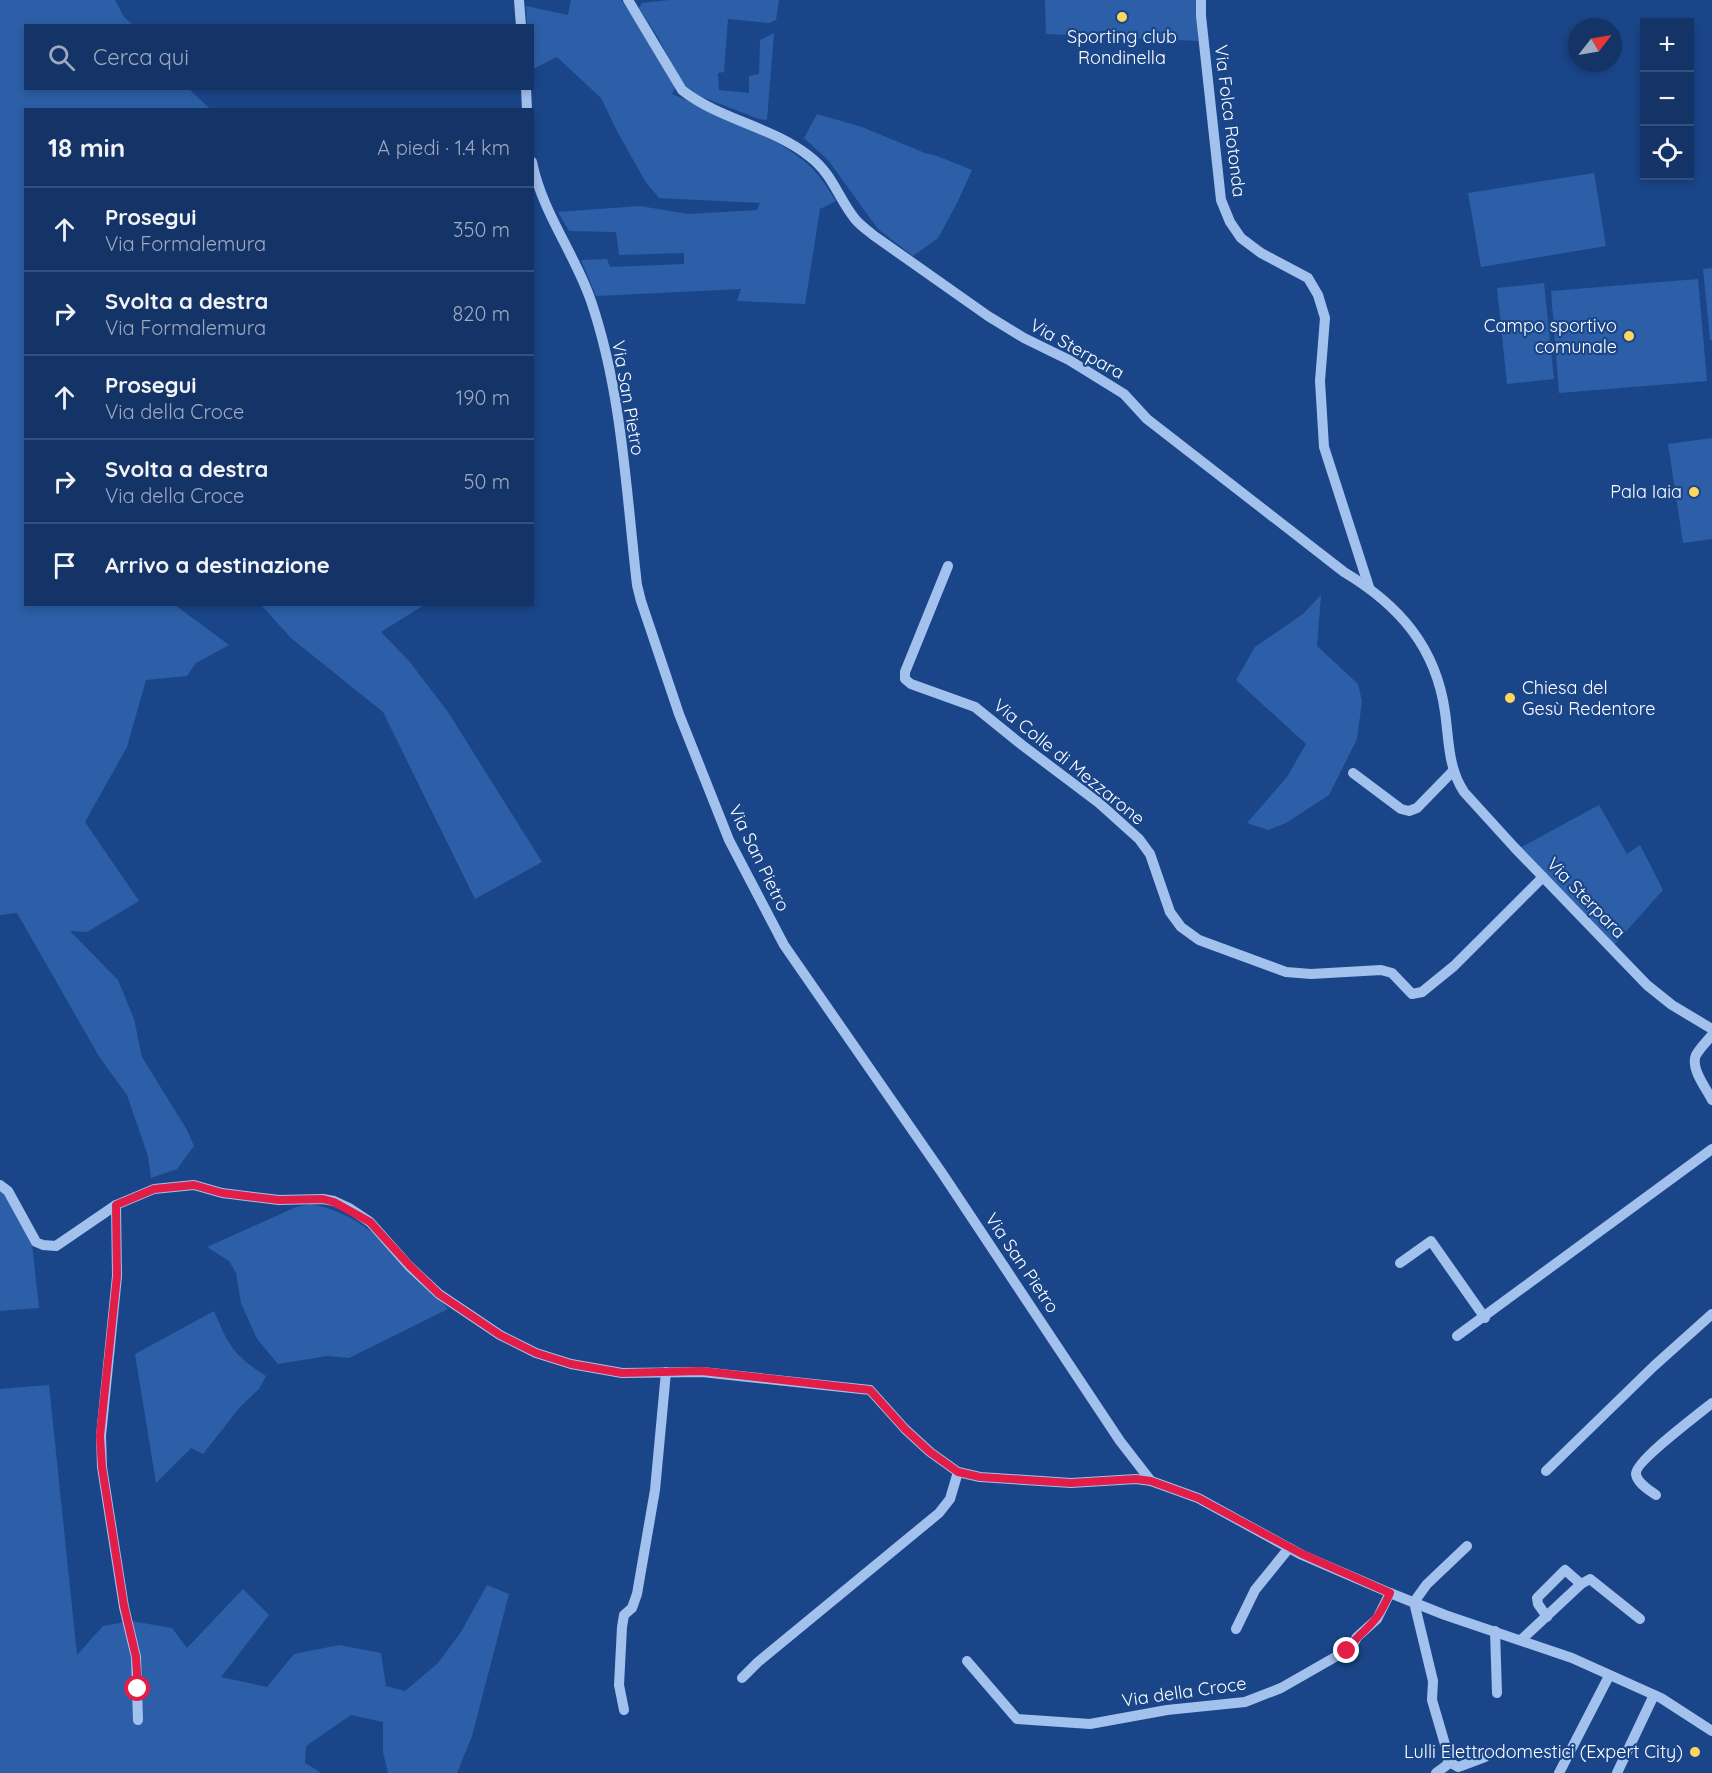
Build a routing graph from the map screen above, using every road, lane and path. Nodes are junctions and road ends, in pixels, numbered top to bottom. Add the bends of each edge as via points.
1 (519, 0) edge
2 (628, 0) edge
3 (1201, 0) edge
4 (521, 24) edge
5 (526, 90) edge
6 (527, 108) edge
7 (534, 168) edge
8 (948, 566) dead end
9 (1369, 587) junction
10 (1453, 771) junction
11 (1353, 773) dead end
12 (1543, 878) junction
13 (1712, 1029) edge
14 (1712, 1035) edge
15 (1712, 1100) edge
16 (1712, 1149) edge
17 (0, 1185) edge
18 (116, 1205) junction
19 (1400, 1263) dead end
20 (1712, 1314) edge
21 (1485, 1318) junction
22 (1457, 1336) dead end
23 (666, 1372) junction
24 (1712, 1403) edge
25 (958, 1472) junction
26 (1546, 1472) dead end
27 (1151, 1481) junction
28 (1656, 1495) dead end
29 (1467, 1546) dead end
30 (1289, 1548) junction
31 (1581, 1584) junction
32 (1390, 1593) junction
33 (1414, 1602) junction
34 (1547, 1617) junction
35 (1640, 1619) dead end
36 (1236, 1629) dead end
37 (1495, 1631) junction
38 (1521, 1640) junction
39 (967, 1661) dead end
40 (1609, 1676) junction
41 (742, 1678) dead end
42 (1497, 1693) dead end
43 (1654, 1695) junction
44 (624, 1710) dead end
45 (138, 1720) dead end
46 (1712, 1731) edge
47 (1485, 1757) dead end
48 (1449, 1762) junction
49 (1436, 1773) edge
50 (1559, 1773) edge
51 (1617, 1773) edge

1 - 4 street
2 - 9 street, Via Sterpara via 682,90 695,100 784,138 811,157 832,180 855,219 873,235 988,316 1124,394 1147,419 1344,572
3 - 9 street, Via Folca Rotonda via 1221,200 1241,238 1260,253 1308,278 1318,295 1325,318 1320,381 1324,447
5 - 6 street
7 - 27 street, Via San Pietro via 591,300 607,358 620,435 641,601 679,714 729,840 784,945
8 - 12 street, Via Colle di Mezzarone via 905,679 975,707 1099,803 1150,854 1170,912 1181,927 1199,940 1286,972 1381,970 1392,973 1412,994 1422,992 1454,966
9 - 10 street, Via Sterpara via 1406,622 1433,663 1443,695
10 - 11 street via 1417,808 1409,811 1399,808
10 - 12 street, Via Sterpara via 1477,809
12 - 13 street, Via Sterpara via 1647,985
14 - 15 street via 1695,1062
16 - 21 street
17 - 18 street via 36,1242 43,1245 56,1246
18 - 23 street via 154,1189 194,1185 222,1193 279,1200 334,1202 370,1222 439,1294 500,1335 536,1353 571,1364 622,1373
18 - 45 street via 117,1276 100,1436 124,1606 136,1657
19 - 21 street via 1431,1241
20 - 26 street
21 - 22 street
23 - 25 street via 702,1371 870,1390 905,1429
23 - 44 street via 655,1490 637,1594 632,1608 624,1615 622,1627 619,1685
24 - 28 street via 1638,1466 1637,1478
25 - 27 street via 1071,1483
25 - 41 street via 950,1499 939,1513
27 - 30 street via 1198,1498
29 - 33 street
30 - 32 street
30 - 36 street via 1255,1590
31 - 34 street
31 - 34 street via 1565,1570 1537,1598
31 - 35 street via 1590,1579
32 - 33 street
32 - 39 street, Via della Croce via 1377,1619 1351,1648 1281,1688 1245,1702 1167,1710 1090,1724 1017,1719
33 - 37 street
33 - 48 street via 1433,1681 1432,1700
34 - 38 street
37 - 38 street
37 - 42 street
38 - 40 street
40 - 43 street
40 - 50 street
43 - 46 street
43 - 51 street
47 - 48 street via 1458,1767
48 - 49 street

